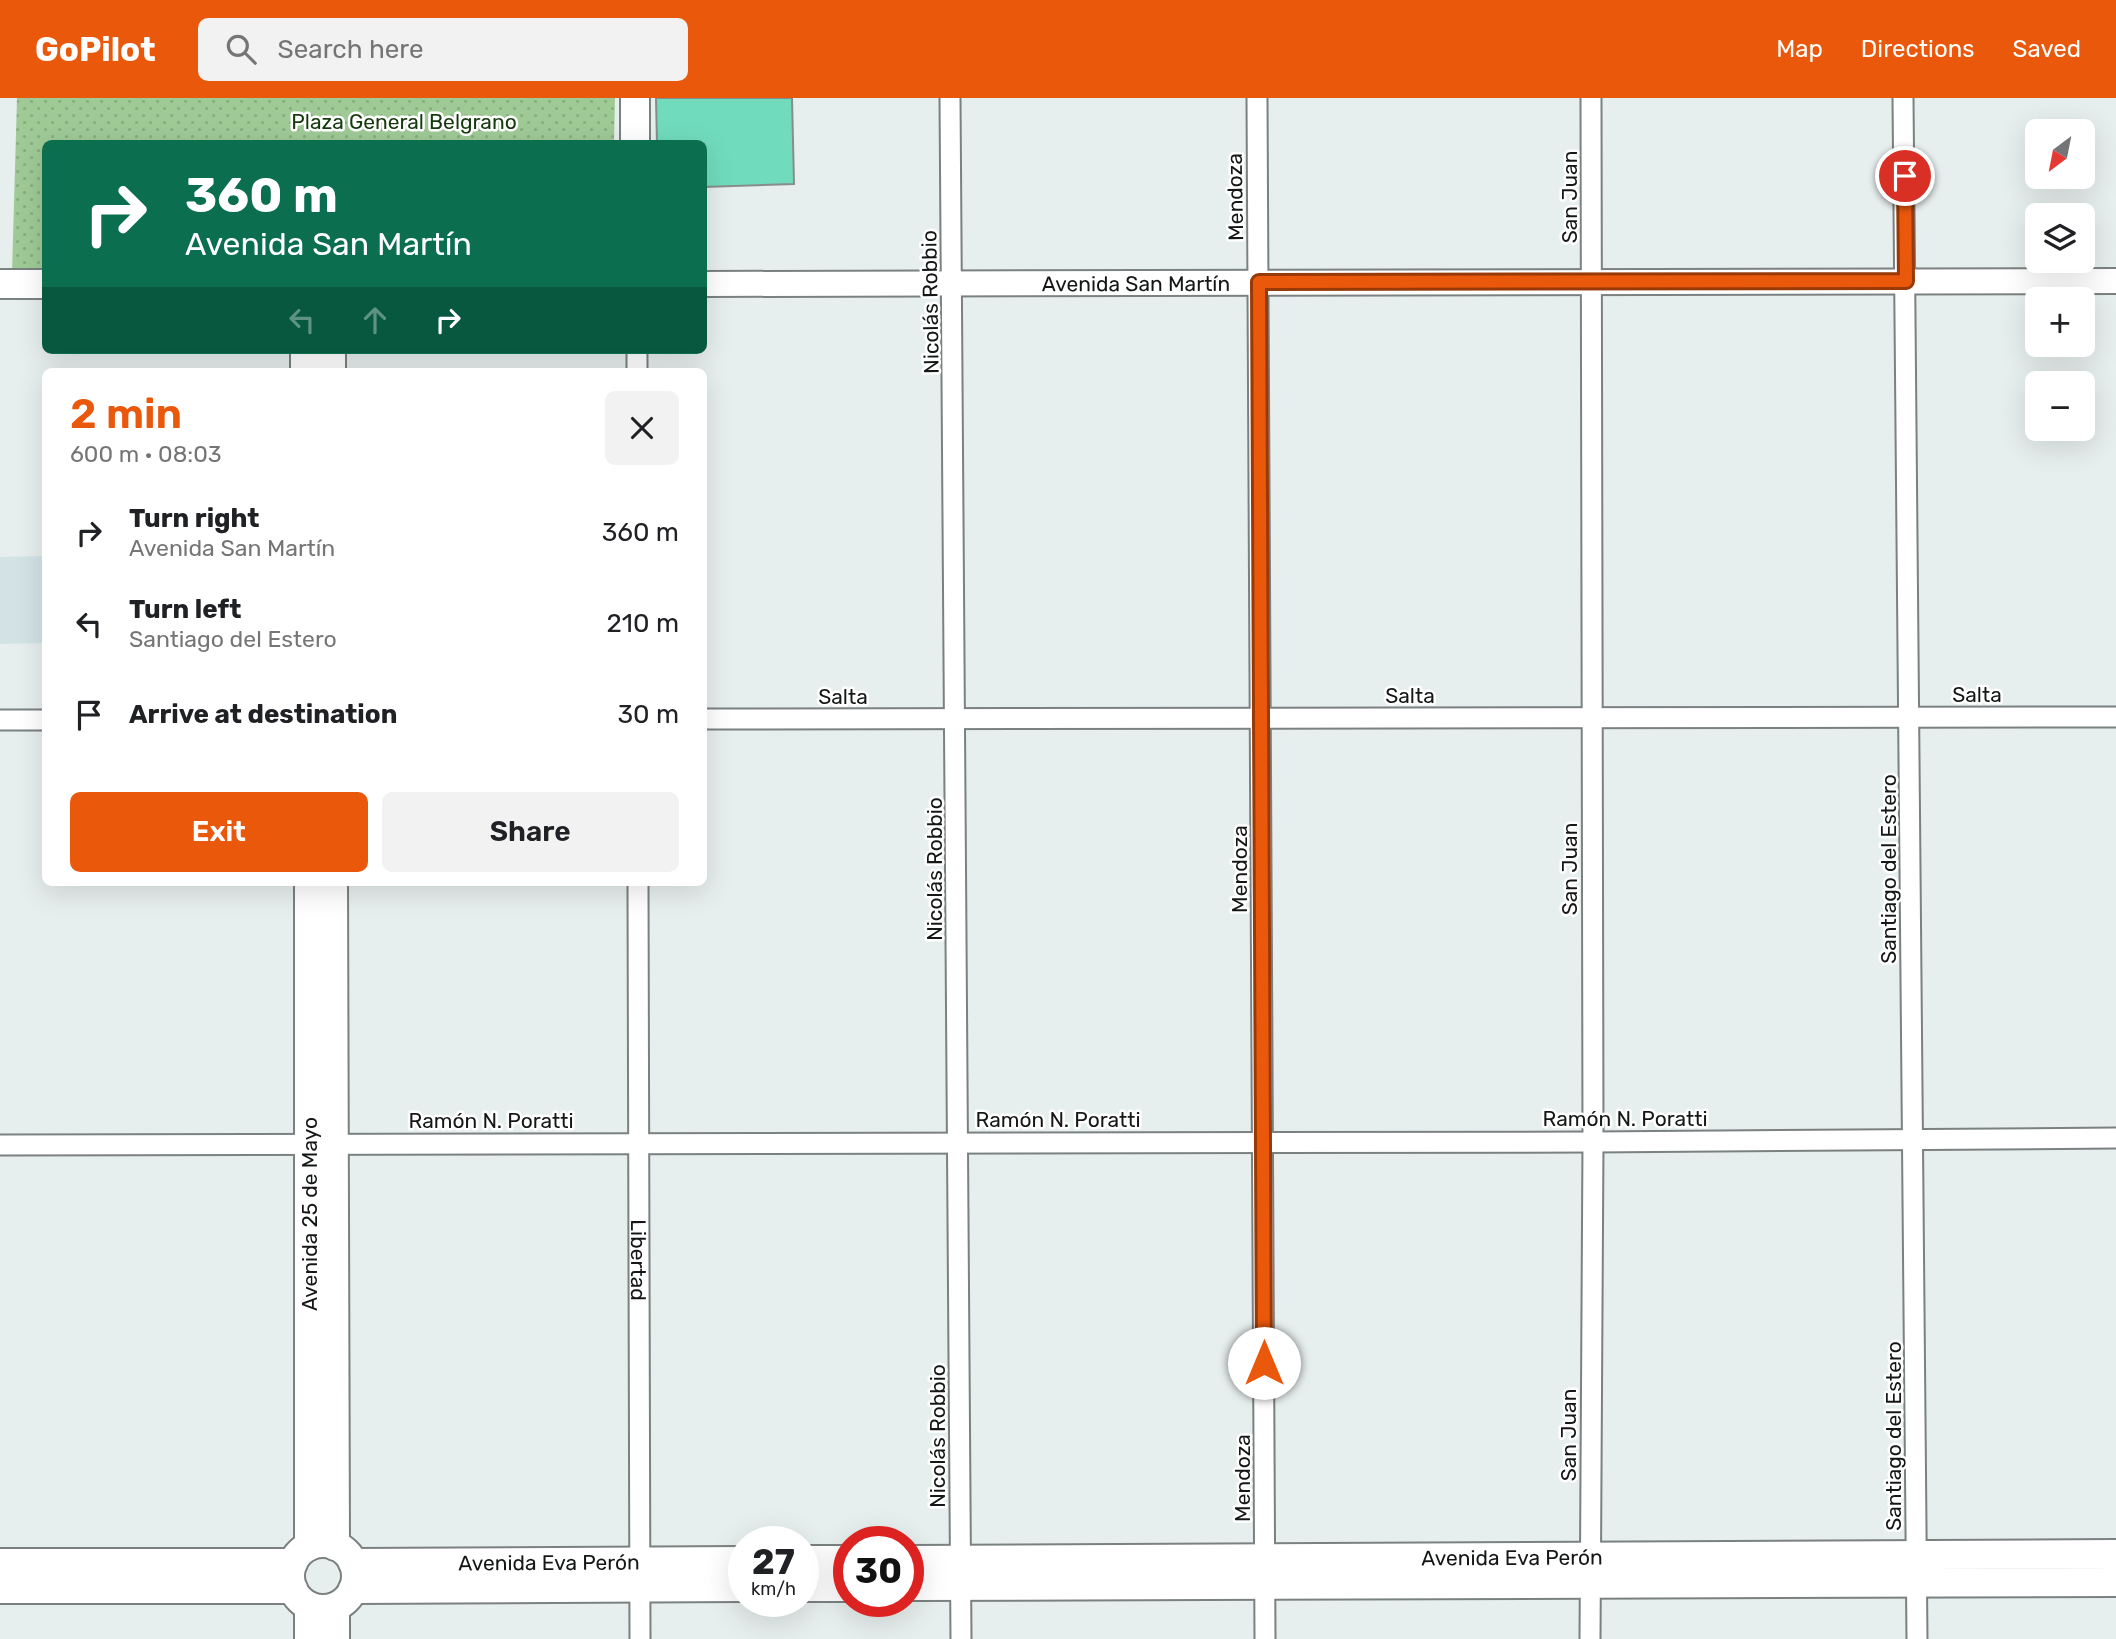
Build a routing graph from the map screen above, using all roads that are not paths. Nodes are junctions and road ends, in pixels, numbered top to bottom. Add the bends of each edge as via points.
1 (635, 98) edge
2 (950, 98) edge
3 (1257, 98) edge
4 (1591, 98) edge
5 (1903, 98) edge
6 (635, 140) edge
7 (1906, 281) junction
8 (2116, 281) edge
9 (1259, 282) junction
10 (1592, 282) junction
11 (953, 283) junction
12 (0, 284) edge
13 (42, 284) edge
14 (707, 284) edge
15 (1910, 717) junction
16 (2116, 717) edge
17 (1261, 718) junction
18 (1592, 718) junction
19 (707, 719) edge
20 (956, 719) junction
21 (0, 720) edge
22 (42, 720) edge
23 (309, 886) edge
24 (333, 886) edge
25 (638, 886) edge
26 (2116, 1138) edge
27 (1913, 1139) junction
28 (1263, 1141) junction
29 (958, 1142) junction
30 (1593, 1142) junction
31 (639, 1143) junction
32 (321, 1144) junction
33 (0, 1145) edge
34 (2116, 1554) edge
35 (0, 1563) edge
36 (728, 1563) edge
37 (924, 1564) edge
38 (1916, 1569) junction
39 (1590, 1570) junction
40 (1265, 1572) junction
41 (961, 1573) junction
42 (640, 1574) junction
43 (322, 1576) junction
44 (2116, 1582) edge
45 (924, 1583) edge
46 (728, 1585) edge
47 (0, 1589) edge
48 (309, 1639) edge
49 (335, 1639) edge
50 (640, 1639) edge
51 (961, 1639) edge
52 (1265, 1639) edge
53 (1590, 1639) edge
54 (1917, 1639) edge

1 - 6 main road
2 - 11 street, Nicolás Robbio
3 - 9 street, Mendoza
4 - 10 street, San Juan
5 - 7 street, Santiago del Estero
7 - 8 street, Avenida San Martín
7 - 10 street, Avenida San Martín
7 - 15 street, Santiago del Estero
9 - 10 street, Avenida San Martín
9 - 11 street, Avenida San Martín
9 - 17 street, Mendoza
10 - 18 street, San Juan
11 - 14 street, Avenida San Martín
11 - 20 street, Nicolás Robbio
12 - 13 main road
15 - 16 street, Salta
15 - 18 street, Salta
15 - 27 street, Santiago del Estero
17 - 18 street, Salta
17 - 20 street, Salta
17 - 28 street, Mendoza
18 - 30 street, San Juan
19 - 20 street, Salta
20 - 29 street, Nicolás Robbio
21 - 22 street
23 - 32 main road, Avenida 25 de Mayo
24 - 32 main road, Avenida 25 de Mayo
25 - 31 street, Libertad
26 - 27 street, Ramón N. Poratti
27 - 30 street, Ramón N. Poratti
27 - 38 street, Santiago del Estero
28 - 29 street, Ramón N. Poratti
28 - 30 street, Ramón N. Poratti
28 - 40 street, Mendoza
29 - 31 street, Ramón N. Poratti
29 - 41 street, Nicolás Robbio
30 - 39 street, San Juan
31 - 32 street, Ramón N. Poratti
31 - 42 street, Libertad
32 - 33 street, Ramón N. Poratti
32 - 43 main road, Avenida 25 de Mayo
34 - 38 main road, Avenida Eva Perón
35 - 43 main road, Avenida Eva Perón
36 - 42 main road, Avenida Eva Perón
37 - 41 main road, Avenida Eva Perón
38 - 39 main road, Avenida Eva Perón
38 - 44 main road, Avenida Eva Perón
38 - 54 street, Santiago del Estero
39 - 40 main road, Avenida Eva Perón
39 - 53 street, San Juan
40 - 41 main road, Avenida Eva Perón
40 - 52 street, Mendoza
41 - 45 main road, Avenida Eva Perón
41 - 51 street, Nicolás Robbio
42 - 43 main road, Avenida Eva Perón
42 - 46 main road, Avenida Eva Perón
42 - 50 street, Libertad
43 - 47 main road, Avenida Eva Perón
43 - 48 main road, Avenida 25 de Mayo
43 - 49 main road, Avenida 25 de Mayo

